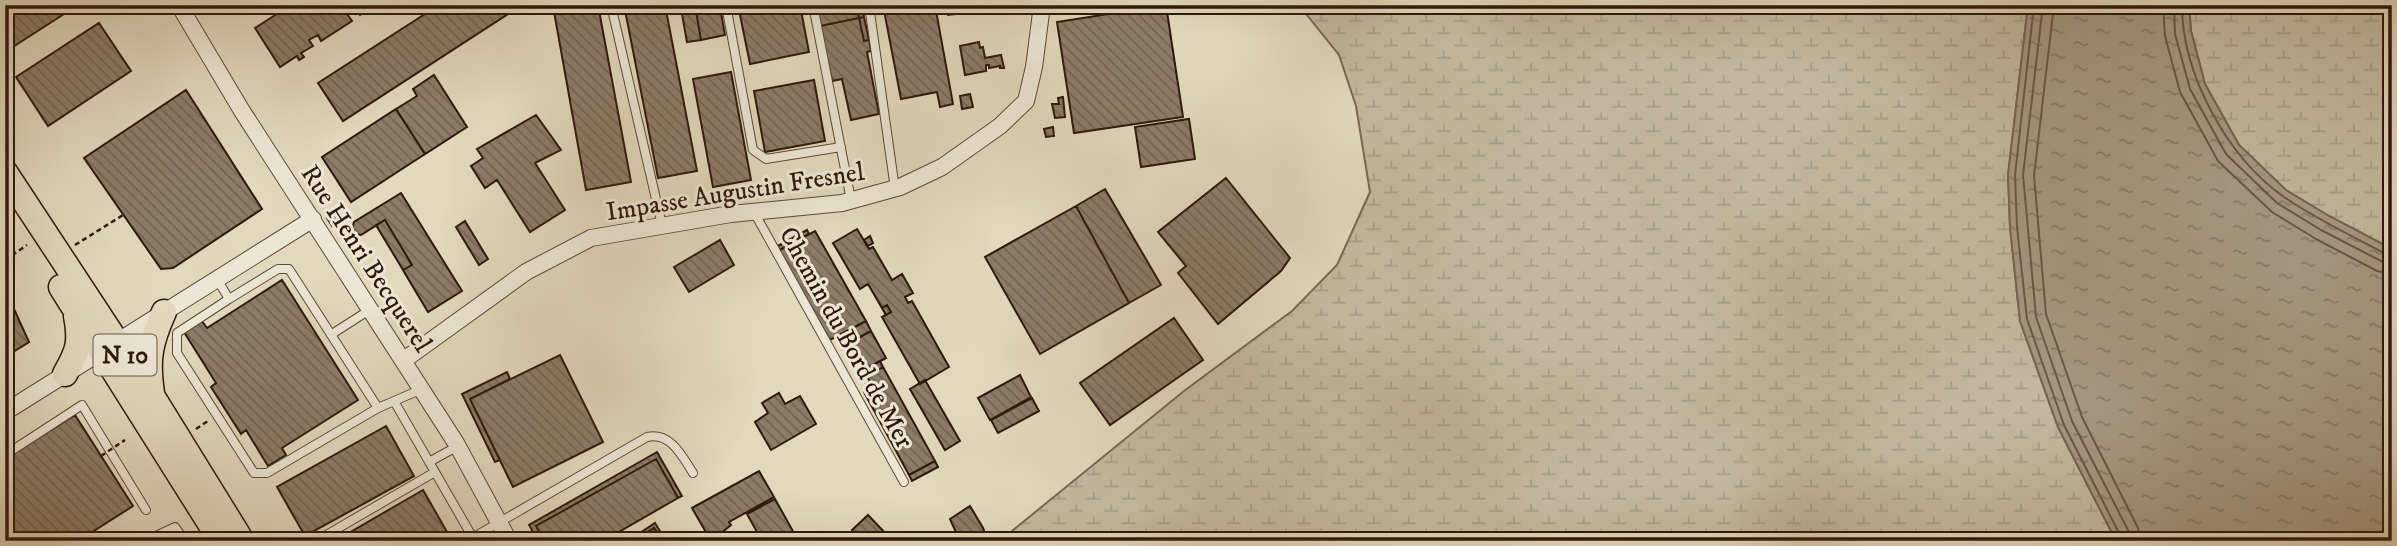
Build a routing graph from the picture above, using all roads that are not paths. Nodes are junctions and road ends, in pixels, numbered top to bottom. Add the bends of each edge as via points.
1 (179, 5) edge
2 (611, 5) edge
3 (726, 5) edge
4 (813, 5) edge
5 (869, 5) edge
6 (1042, 5) edge
7 (841, 147) junction
8 (5, 173) edge
9 (895, 189) junction
10 (5, 198) edge
11 (851, 200) junction
12 (754, 212) junction
13 (313, 219) junction
14 (662, 225) junction
15 (217, 279) junction
16 (229, 299) junction
17 (75, 309) junction
18 (371, 309) junction
19 (164, 312) junction
20 (332, 334) junction
21 (109, 347) junction
22 (404, 360) junction
23 (65, 374) junction
24 (422, 389) junction
25 (153, 397) junction
26 (394, 401) junction
27 (378, 408) junction
28 (5, 412) edge
29 (458, 446) junction
30 (5, 455) edge
31 (429, 462) junction
32 (435, 472) junction
33 (693, 473) dead end
34 (904, 482) dead end
35 (146, 510) dead end
36 (499, 523) junction
37 (470, 539) edge
38 (145, 541) edge
39 (185, 541) edge
40 (221, 541) edge
41 (242, 541) edge
42 (316, 541) edge
43 (509, 541) edge

1 - 13 street, Rue Henri Becquerel
2 - 14 lane
3 - 7 lane via 753,150 766,159
4 - 7 lane
5 - 9 lane
6 - 9 street, Impasse Augustin Fresnel via 1026,101 1000,126 942,167
7 - 11 lane
8 - 21 main road, N 10
9 - 11 street, Impasse Augustin Fresnel
10 - 17 main road, N 10
11 - 12 street, Impasse Augustin Fresnel
12 - 14 street, Impasse Augustin Fresnel
12 - 34 lane, Chemin du Bord de Mer
13 - 15 street
13 - 18 street, Rue Henri Becquerel
14 - 22 street, Impasse Augustin Fresnel via 591,238 536,266
15 - 16 lane
15 - 19 street
16 - 20 lane via 278,269 289,269
16 - 27 lane via 177,333 177,353 254,473 267,473
17 - 21 main road, N 10
17 - 23 main road via 79,344
18 - 20 lane
18 - 22 street, Rue Henri Becquerel
19 - 21 street
19 - 25 main road via 149,358
20 - 27 lane
21 - 23 street
21 - 25 main road, N 10
21 - 40 main road, N 10
22 - 24 street, Rue Henri Becquerel
23 - 28 street
24 - 26 lane
24 - 29 street, Rue Henri Becquerel
25 - 41 main road, N 10
26 - 27 lane
26 - 31 lane
29 - 31 lane
29 - 36 street, Rue Henri Becquerel
30 - 35 lane via 82,405
31 - 32 lane
32 - 37 lane
32 - 42 lane
33 - 36 lane via 675,445 655,435 647,437
36 - 37 lane
36 - 43 street, Rue Henri Becquerel
38 - 39 lane via 175,527

